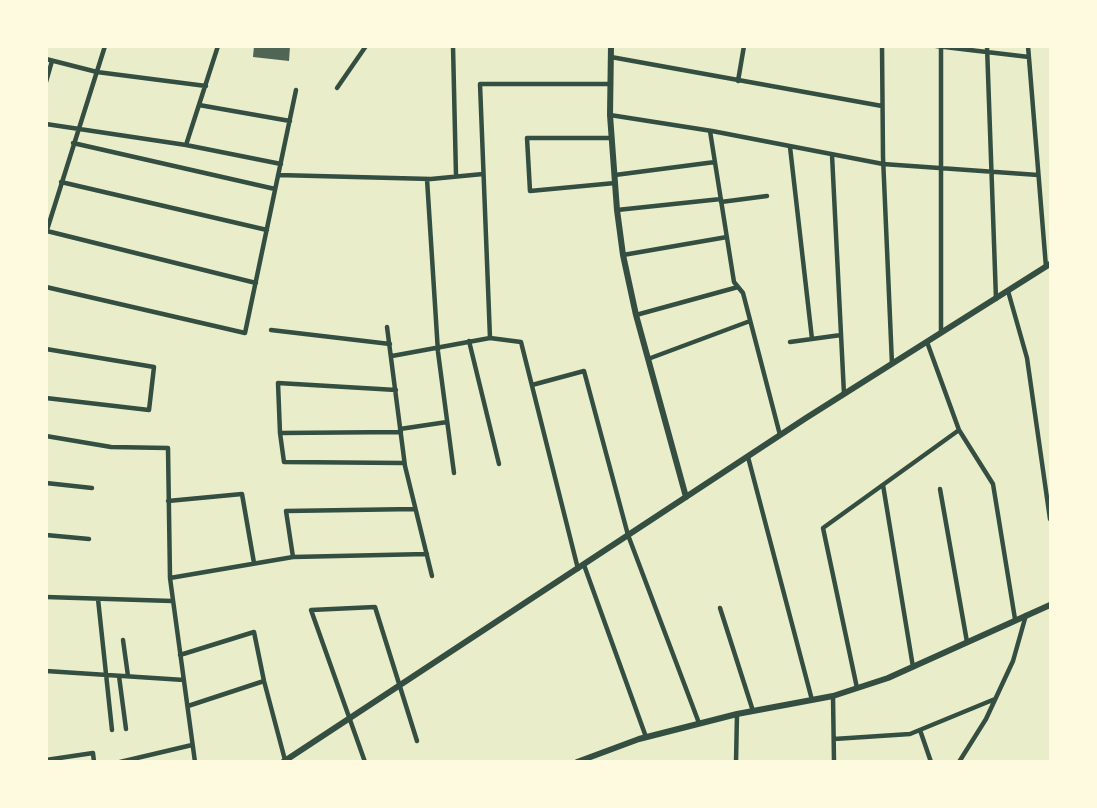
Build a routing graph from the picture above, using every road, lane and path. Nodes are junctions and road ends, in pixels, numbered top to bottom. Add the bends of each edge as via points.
1 (105, 46) edge
2 (218, 46) edge
3 (366, 46) edge
4 (453, 46) edge
5 (744, 46) edge
6 (882, 46) edge
7 (936, 46) edge
8 (1028, 46) edge
9 (610, 47) edge
10 (941, 47) edge
11 (987, 50) edge
12 (611, 57) junction
13 (1029, 57) junction
14 (49, 60) edge
15 (97, 72) junction
16 (738, 81) junction
17 (46, 82) edge
18 (611, 84) junction
19 (206, 86) junction
20 (337, 88) dead end
21 (296, 90) dead end
22 (199, 105) junction
23 (882, 106) junction
24 (610, 115) junction
25 (290, 121) junction
26 (46, 124) edge
27 (77, 129) junction
28 (710, 131) junction
29 (612, 138) junction
30 (73, 143) junction
31 (186, 145) junction
32 (790, 147) junction
33 (832, 155) junction
34 (715, 162) junction
35 (281, 164) junction
36 (883, 164) junction
37 (940, 168) junction
38 (992, 172) junction
39 (483, 174) junction
40 (278, 175) junction
41 (615, 175) junction
42 (1038, 175) junction
43 (456, 177) junction
44 (427, 179) junction
45 (61, 182) junction
46 (615, 183) junction
47 (275, 189) junction
48 (767, 195) dead end
49 (721, 200) junction
50 (617, 210) junction
51 (267, 230) junction
52 (47, 232) edge
53 (727, 237) junction
54 (623, 255) junction
55 (1048, 266) edge
56 (256, 283) junction
57 (46, 287) edge
58 (738, 287) junction
59 (1008, 291) junction
60 (996, 298) junction
61 (636, 315) junction
62 (750, 321) junction
63 (387, 327) dead end
64 (271, 330) dead end
65 (942, 333) junction
66 (841, 335) junction
67 (490, 338) junction
68 (812, 339) junction
69 (469, 341) junction
70 (790, 342) dead end
71 (927, 342) junction
72 (390, 345) junction
73 (440, 346) junction
74 (46, 349) edge
75 (392, 356) junction
76 (648, 359) junction
77 (892, 364) junction
78 (532, 385) junction
79 (396, 390) junction
80 (844, 394) junction
81 (46, 398) edge
82 (447, 422) junction
83 (401, 430) junction
84 (959, 430) junction
85 (280, 433) junction
86 (780, 435) junction
87 (46, 436) edge
88 (748, 457) junction
89 (404, 463) junction
90 (499, 464) dead end
91 (454, 473) dead end
92 (46, 483) edge
93 (883, 485) junction
94 (93, 488) dead end
95 (940, 489) dead end
96 (686, 497) junction
97 (168, 501) junction
98 (416, 509) junction
99 (1050, 519) edge
100 (46, 535) edge
101 (628, 536) junction
102 (89, 539) dead end
103 (427, 554) junction
104 (292, 557) junction
105 (254, 563) junction
106 (581, 567) junction
107 (432, 576) dead end
108 (170, 578) junction
109 (46, 597) edge
110 (98, 599) junction
111 (172, 601) junction
112 (1050, 605) edge
113 (720, 608) dead end
114 (1026, 615) junction
115 (1015, 620) junction
116 (123, 640) dead end
117 (967, 642) junction
118 (180, 655) junction
119 (913, 667) junction
120 (46, 671) edge
121 (104, 675) junction
122 (119, 676) junction
123 (128, 676) junction
124 (184, 680) junction
125 (264, 681) junction
126 (398, 687) junction
127 (856, 688) junction
128 (833, 696) junction
129 (995, 699) junction
130 (812, 700) junction
131 (188, 706) junction
132 (753, 711) junction
133 (737, 714) junction
134 (351, 718) junction
135 (699, 723) junction
136 (126, 729) dead end
137 (112, 730) dead end
138 (920, 730) junction
139 (646, 737) junction
140 (834, 740) junction
141 (417, 741) dead end
142 (192, 745) junction
143 (46, 760) edge
144 (284, 761) edge
145 (94, 762) edge
146 (120, 762) edge
147 (195, 762) edge
148 (365, 762) edge
149 (577, 762) edge
150 (736, 762) edge
151 (834, 762) edge
152 (931, 762) edge
153 (959, 762) edge

1 - 15 street
2 - 19 street
3 - 20 street
4 - 43 street
5 - 16 street
6 - 23 street
7 - 10 street
8 - 13 street
9 - 12 main road
10 - 11 street
10 - 37 street
11 - 13 street
11 - 38 street
12 - 16 street
12 - 18 main road
13 - 42 street
14 - 15 street
14 - 17 street
15 - 19 street
15 - 27 street
16 - 23 street
18 - 24 main road
18 - 39 street via 480,84
19 - 22 street
21 - 25 street
22 - 25 street
22 - 31 street
23 - 36 street
24 - 28 street
24 - 29 main road
25 - 35 street
26 - 27 street
27 - 30 street
27 - 31 street
28 - 32 street
28 - 34 street
29 - 41 main road
29 - 46 street via 527,138 530,191
30 - 45 street
30 - 47 street
31 - 35 street
32 - 33 street
32 - 68 street
33 - 36 street
33 - 66 street
34 - 41 street
34 - 49 street
35 - 40 street
36 - 37 street
36 - 77 street
37 - 38 street
37 - 65 street
38 - 42 street
38 - 60 street
39 - 43 street
39 - 67 street
40 - 44 street
40 - 47 street
41 - 46 main road
42 - 55 street
43 - 44 street
44 - 73 street
45 - 51 street
45 - 52 street
46 - 50 main road
47 - 51 street
48 - 49 street
49 - 50 street
49 - 53 street
50 - 54 main road
51 - 56 street
52 - 56 street
53 - 54 street
53 - 58 street
54 - 61 main road
55 - 59 main road
56 - 57 street via 245,333
58 - 61 street
58 - 62 street via 743,292
59 - 60 main road
59 - 99 street via 1027,358
60 - 65 main road
61 - 76 main road
62 - 76 street
62 - 86 street
63 - 72 street
64 - 72 street
65 - 71 main road
66 - 68 street
66 - 80 street
67 - 69 street
67 - 78 street via 521,342
68 - 70 street
69 - 73 street
69 - 90 street
71 - 77 main road
71 - 84 street
72 - 75 street
73 - 75 street
73 - 82 street
74 - 81 street via 154,367 149,410
75 - 79 street
76 - 96 main road
77 - 80 main road
78 - 101 street via 584,371
78 - 106 street
79 - 83 street
79 - 85 street via 278,383
80 - 86 main road
82 - 83 street
82 - 91 street
83 - 85 street
83 - 89 street
84 - 93 street
84 - 115 street via 993,484
85 - 89 street via 284,462
86 - 88 main road
87 - 97 street via 111,447 168,448
88 - 96 main road
88 - 130 street
89 - 98 street
92 - 94 street
93 - 119 street
93 - 127 street via 823,528
95 - 117 street
96 - 101 main road
97 - 105 street via 242,494
97 - 108 street
98 - 103 street
98 - 104 street via 286,511
100 - 102 street
101 - 106 main road
101 - 135 street
103 - 104 street
103 - 107 street
104 - 105 street
105 - 108 street
106 - 126 main road
106 - 139 street
108 - 111 street
109 - 110 street
110 - 111 street
110 - 121 street
111 - 118 street
112 - 114 main road
113 - 132 street
114 - 115 main road
114 - 129 street via 1013,661
115 - 117 main road
116 - 123 street
117 - 119 main road
118 - 124 street
118 - 125 street via 254,632
119 - 127 main road
120 - 121 street
121 - 122 street
121 - 137 street
122 - 123 street
122 - 136 street
123 - 124 street
124 - 131 street
125 - 131 street
125 - 144 street
126 - 134 main road
126 - 134 street via 375,607 311,610
126 - 141 street
127 - 128 main road
128 - 130 main road
128 - 140 street
129 - 138 street
129 - 153 street
130 - 132 main road
131 - 142 street
132 - 133 main road
133 - 135 main road
133 - 150 street
134 - 144 main road
134 - 148 street
135 - 139 main road
138 - 140 street
138 - 152 street
139 - 149 main road
140 - 151 street
142 - 146 street
142 - 147 street
143 - 145 street via 93,753

